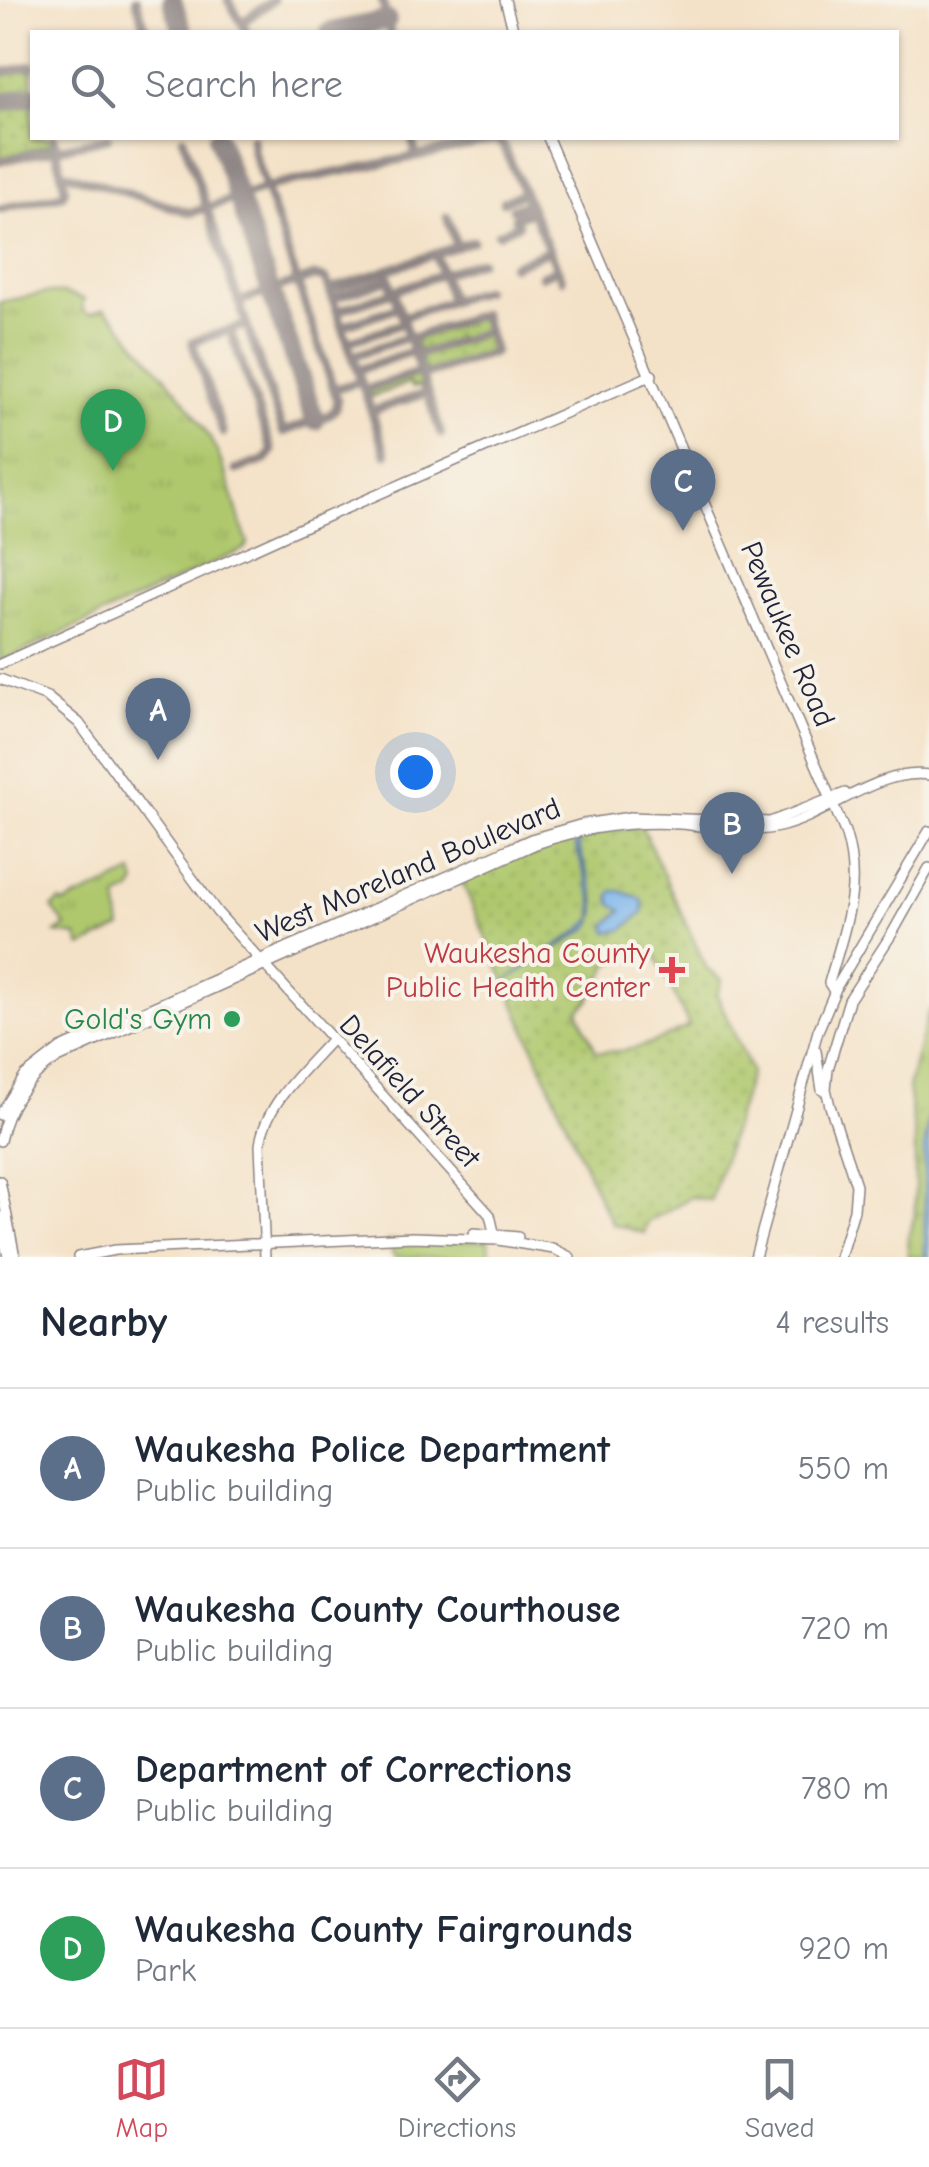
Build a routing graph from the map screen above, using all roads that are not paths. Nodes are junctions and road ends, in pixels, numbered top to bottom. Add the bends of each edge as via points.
1 (504, 0) edge
2 (513, 30) edge
3 (549, 140) edge
4 (639, 346) junction
5 (652, 376) junction
6 (637, 382) junction
7 (14, 660) junction
8 (0, 666) edge
9 (0, 682) edge
10 (13, 682) junction
11 (30, 690) junction
12 (929, 772) edge
13 (832, 801) junction
14 (929, 830) edge
15 (929, 868) edge
16 (263, 962) junction
17 (834, 991) junction
18 (93, 1037) junction
19 (332, 1040) junction
20 (816, 1040) junction
21 (830, 1106) junction
22 (0, 1115) edge
23 (0, 1141) edge
24 (0, 1181) edge
25 (0, 1218) edge
26 (491, 1235) junction
27 (264, 1244) junction
28 (11, 1253) edge
29 (78, 1257) edge
30 (265, 1257) edge
31 (570, 1257) edge
32 (755, 1257) edge
33 (840, 1257) edge

1 - 2 street
3 - 4 street, Pewaukee Road
4 - 5 street, Pewaukee Road
4 - 6 street
5 - 6 street
5 - 13 street, Pewaukee Road
6 - 7 street
7 - 8 street
7 - 10 street via 7,672
9 - 10 street, Delafield Street
9 - 11 street, Delafield Street
10 - 11 street, Delafield Street
11 - 16 street, Delafield Street via 79,723 213,906
12 - 13 street, West Moreland Boulevard
13 - 16 street, West Moreland Boulevard via 755,830 654,820 560,833
13 - 17 street, Pewaukee Road via 848,839 854,881 829,982
14 - 17 street
15 - 21 street via 845,1008 826,1076
16 - 18 street, West Moreland Boulevard
16 - 19 street, Delafield Street
17 - 20 street
18 - 22 street via 31,1069
18 - 23 street via 28,1082
19 - 26 street, Delafield Street via 493,1220
19 - 27 street via 288,1090 262,1134
20 - 21 street via 819,1080
20 - 32 street
21 - 33 street via 856,1193
24 - 28 street
25 - 28 street
26 - 27 street
26 - 31 street
27 - 29 street
27 - 30 street

